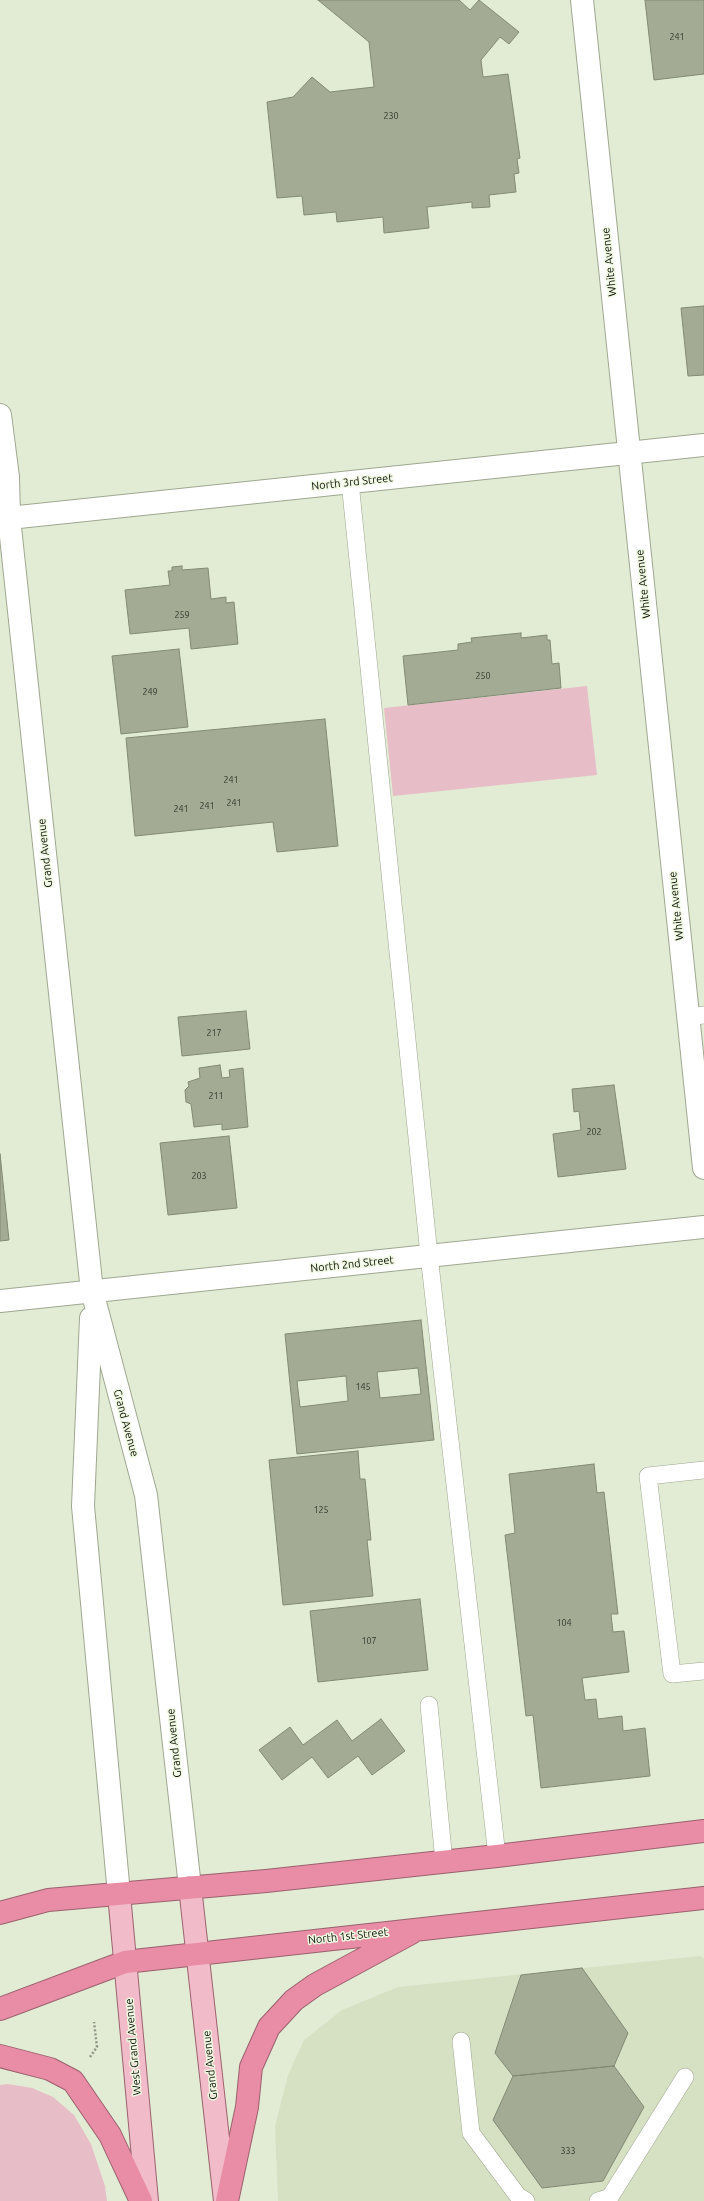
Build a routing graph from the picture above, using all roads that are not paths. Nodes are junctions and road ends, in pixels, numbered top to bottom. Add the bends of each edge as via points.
1 (582, 0) edge
2 (0, 415) edge
3 (704, 445) edge
4 (629, 452) junction
5 (350, 482) junction
6 (4, 518) edge
7 (696, 1016) edge
8 (704, 1168) edge
9 (704, 1226) edge
10 (429, 1255) junction
11 (92, 1291) junction
12 (0, 1300) edge
13 (704, 1470) edge
14 (704, 1671) edge
15 (429, 1705) dead end
16 (704, 1831) edge
17 (497, 1856) junction
18 (444, 1862) junction
19 (190, 1887) junction
20 (119, 1894) junction
21 (704, 1898) edge
22 (0, 1913) edge
23 (421, 1928) junction
24 (198, 1954) junction
25 (125, 1962) junction
26 (0, 2009) edge
27 (461, 2041) dead end
28 (0, 2056) edge
29 (685, 2078) dead end
30 (140, 2201) edge
31 (147, 2201) edge
32 (226, 2201) edge
33 (526, 2201) edge
34 (598, 2201) edge

1 - 4 street, White Avenue
2 - 6 street, Grand Avenue via 8,477
3 - 4 street, North 3rd Street
4 - 5 street, North 3rd Street
4 - 7 street, White Avenue
5 - 6 street, North 3rd Street
5 - 10 lane
6 - 11 street, Grand Avenue
7 - 8 street, White Avenue
9 - 10 street, North 2nd Street
10 - 11 street, North 2nd Street
10 - 17 lane
11 - 12 street, North 2nd Street
11 - 19 street, Grand Avenue via 146,1495
11 - 20 street, Grand Avenue via 84,1506
13 - 14 lane via 648,1476 672,1674
15 - 18 lane
16 - 17 highway
17 - 18 highway
18 - 19 highway
19 - 20 highway
19 - 24 main road, Grand Avenue
20 - 22 highway via 48,1900
20 - 25 main road, West Grand Avenue
21 - 23 highway, North 1st Street
23 - 24 highway, North 1st Street
23 - 32 highway via 315,1985 294,2000 269,2027 251,2067 247,2107
24 - 25 highway, North 1st Street
24 - 32 main road, Grand Avenue
25 - 26 highway, North 1st Street
25 - 31 main road, West Grand Avenue
27 - 33 lane via 471,2133 518,2196
28 - 30 highway via 50,2069 73,2081 110,2135
29 - 34 lane via 610,2197

